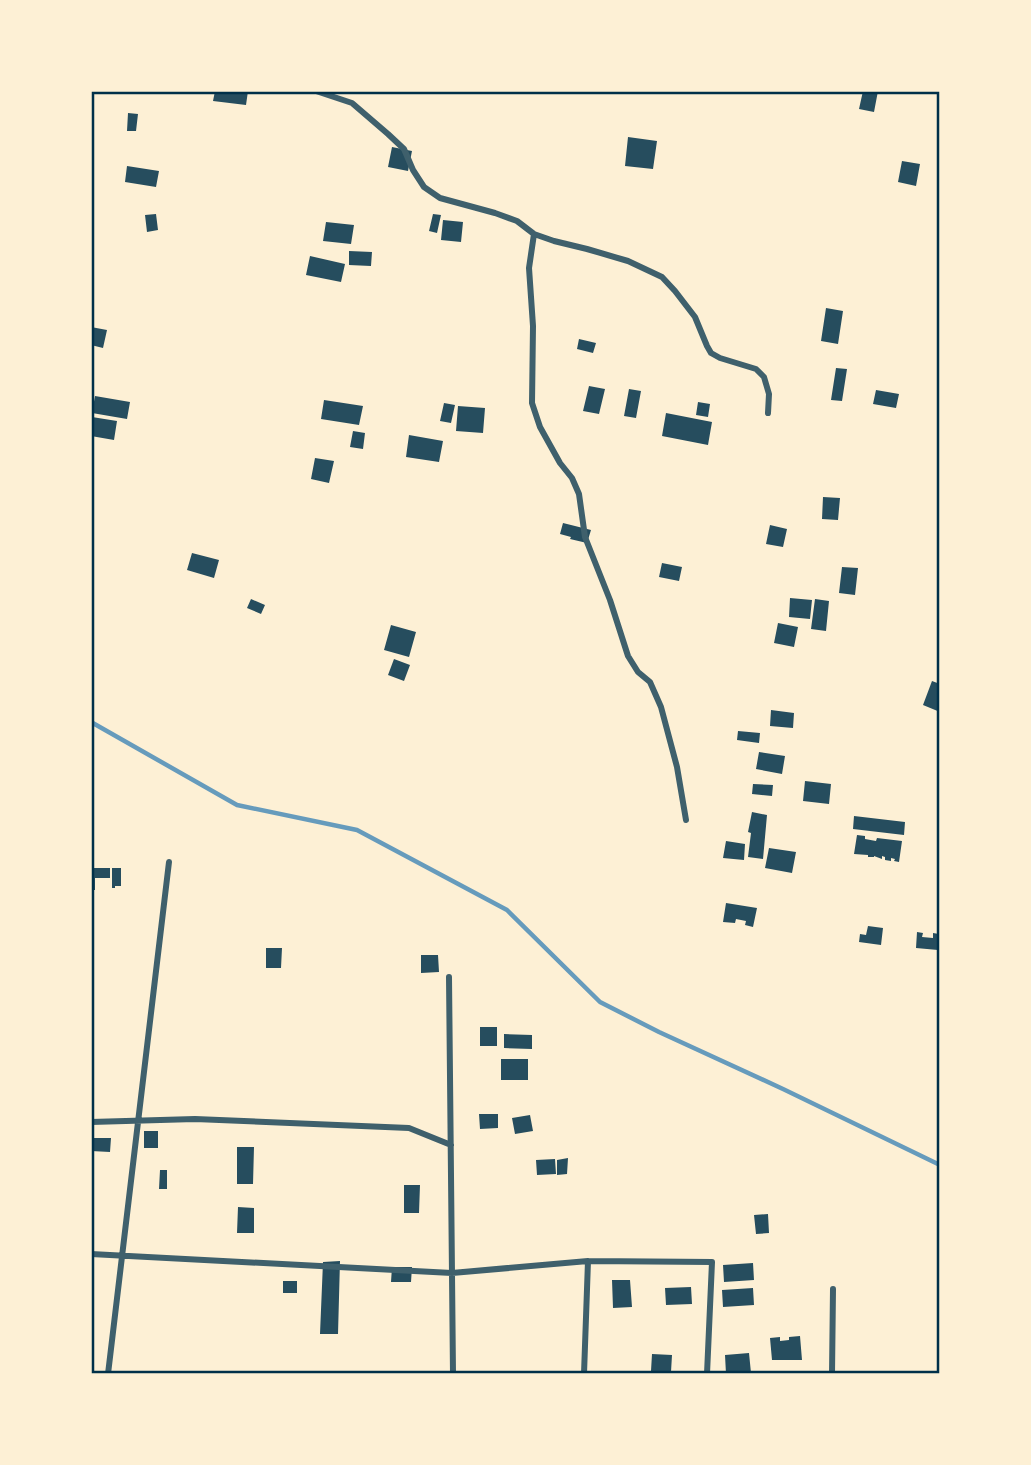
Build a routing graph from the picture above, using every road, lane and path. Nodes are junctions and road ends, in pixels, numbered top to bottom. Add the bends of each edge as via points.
1 (317, 91) edge
2 (534, 234) junction
3 (768, 413) dead end
4 (686, 820) dead end
5 (169, 862) dead end
6 (449, 977) dead end
7 (91, 1122) edge
8 (138, 1122) junction
9 (451, 1145) junction
10 (91, 1254) edge
11 (122, 1255) junction
12 (588, 1261) junction
13 (452, 1273) junction
14 (833, 1289) dead end
15 (108, 1374) edge
16 (453, 1374) edge
17 (584, 1374) edge
18 (707, 1374) edge
19 (832, 1374) edge

1 - 2 street via 352,103 388,134 404,149 425,187 440,198 517,221
2 - 3 street via 628,261 662,277 695,317 711,352 756,369 764,377
2 - 4 street via 528,268 532,403 540,427 579,494 585,537 628,656 650,682 661,707
5 - 8 street
6 - 9 street
7 - 8 street
8 - 9 street via 195,1119 410,1128
8 - 11 street
9 - 13 street
10 - 11 street
11 - 13 street
11 - 15 street
12 - 13 street
12 - 17 street
12 - 18 street via 712,1262
13 - 16 street
14 - 19 street

